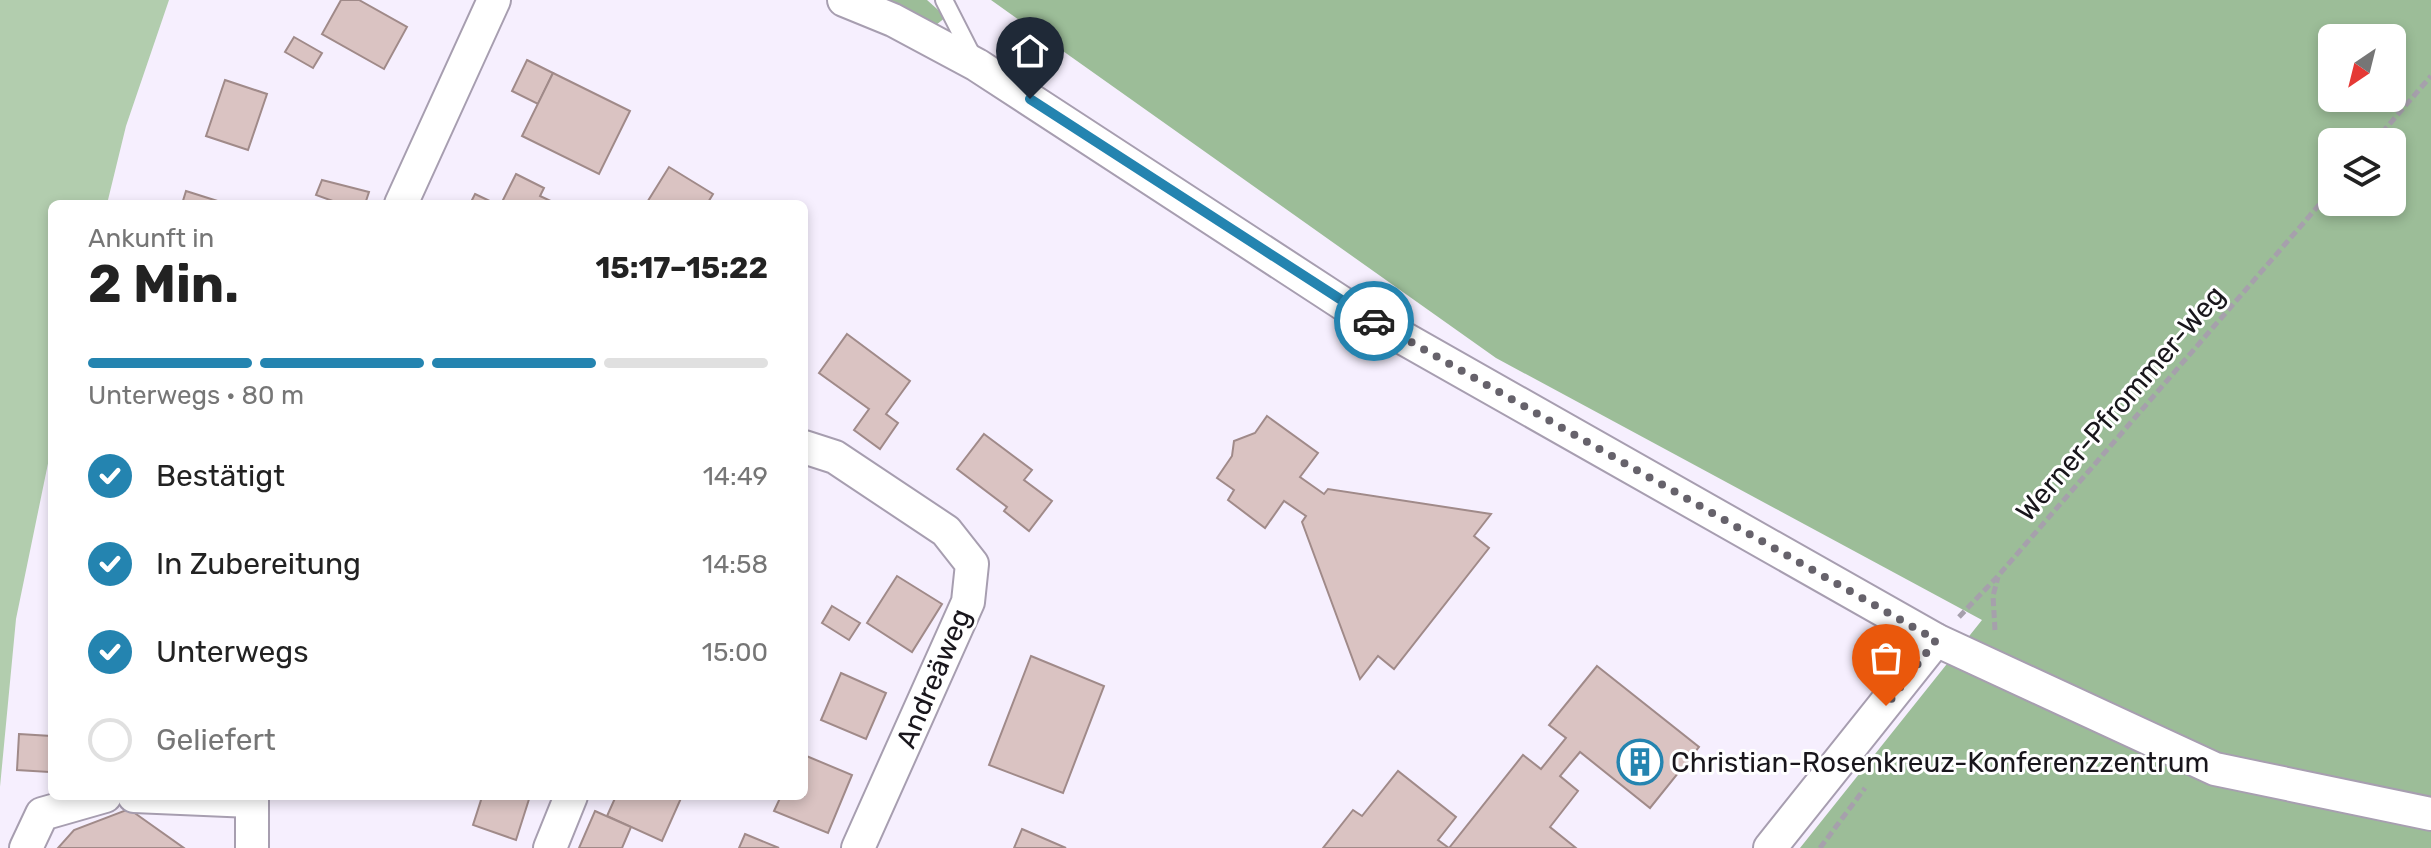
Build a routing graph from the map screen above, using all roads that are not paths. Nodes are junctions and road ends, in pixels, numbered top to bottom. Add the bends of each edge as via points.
1 (494, 0) edge
2 (844, 0) edge
3 (944, 0) edge
4 (977, 65) junction
5 (403, 200) edge
6 (808, 448) edge
7 (1936, 640) junction
8 (91, 800) edge
9 (252, 800) edge
10 (569, 800) edge
11 (2431, 814) edge
12 (26, 848) edge
13 (252, 848) edge
14 (550, 848) edge
15 (858, 848) edge
16 (1770, 848) edge

1 - 5 street
2 - 4 street
3 - 4 lane
4 - 7 street via 1345,305
6 - 15 street, Andreäweg via 835,457 946,531 972,564 968,602
7 - 11 street via 2215,769
7 - 16 street
8 - 12 street via 42,814
9 - 13 street
10 - 14 street

